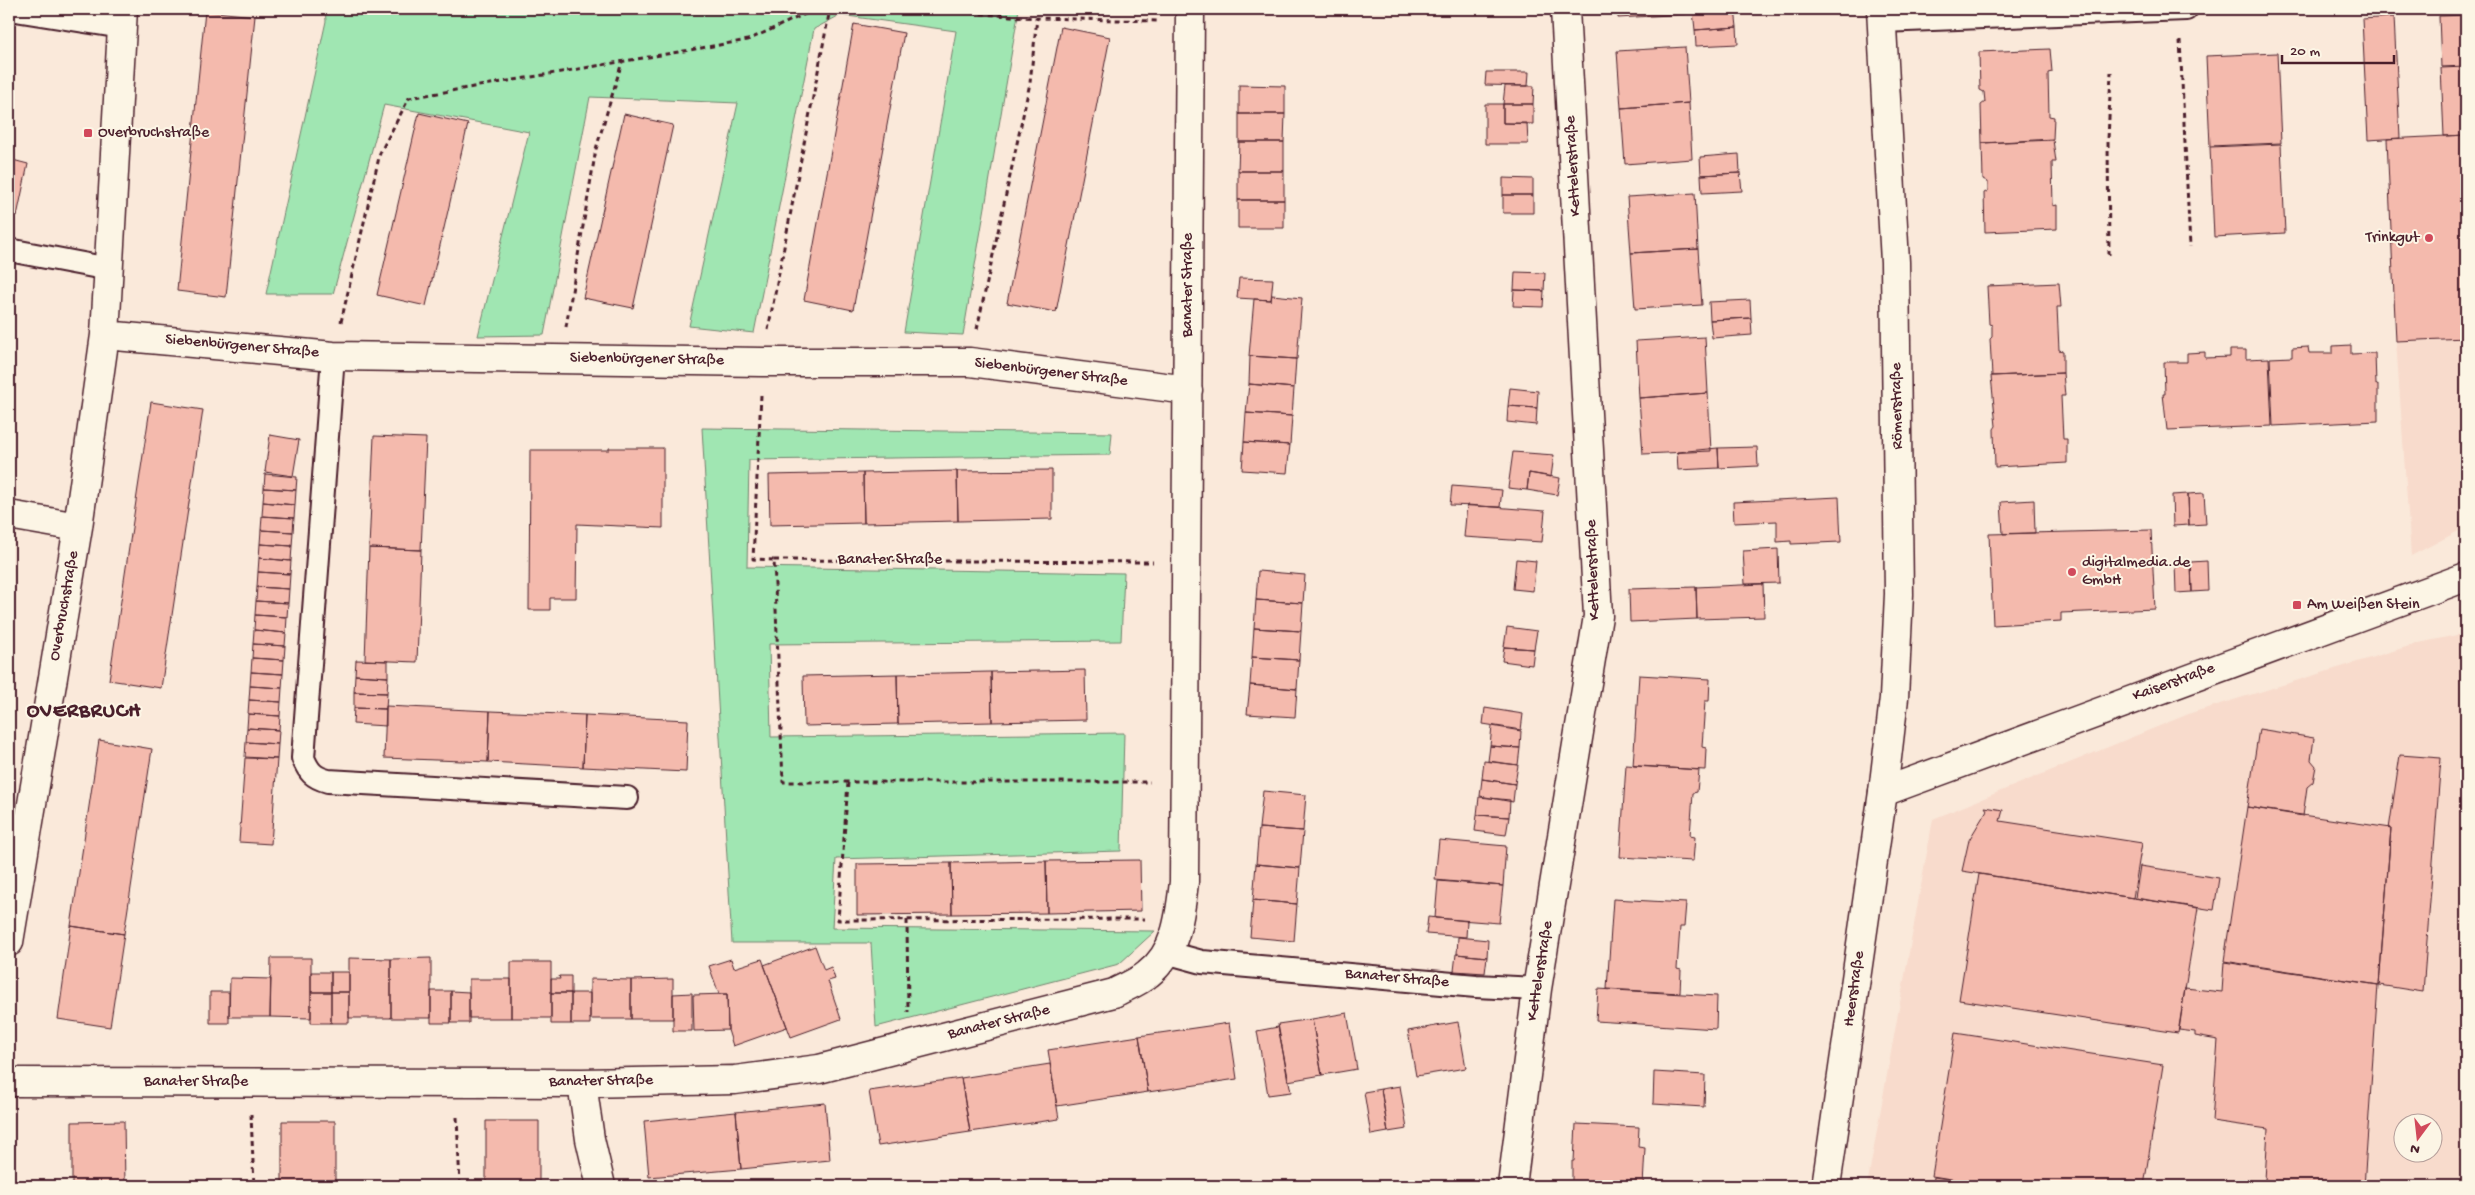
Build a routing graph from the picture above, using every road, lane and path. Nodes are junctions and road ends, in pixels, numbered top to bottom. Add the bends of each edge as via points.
1 (9, 9) edge
2 (816, 9) edge
3 (830, 9) edge
4 (918, 9) edge
5 (1565, 9) edge
6 (2178, 9) edge
7 (2186, 9) edge
8 (1190, 15) edge
9 (1881, 15) edge
10 (122, 18) edge
11 (1037, 18) junction
12 (622, 62) junction
13 (2110, 72) dead end
14 (2190, 247) dead end
15 (9, 250) edge
16 (2109, 255) dead end
17 (108, 268) junction
18 (105, 335) junction
19 (332, 356) junction
20 (563, 358) junction
21 (762, 362) junction
22 (970, 362) junction
23 (1188, 390) junction
24 (9, 515) edge
25 (78, 527) junction
26 (774, 560) junction
27 (1186, 562) junction
28 (2466, 577) edge
29 (848, 782) junction
30 (1184, 782) junction
31 (1883, 792) junction
32 (627, 798) dead end
33 (1180, 919) junction
34 (907, 920) junction
35 (9, 942) edge
36 (1169, 953) junction
37 (1537, 989) junction
38 (908, 1046) junction
39 (9, 1082) edge
40 (250, 1082) junction
41 (456, 1083) junction
42 (582, 1083) junction
43 (254, 1186) edge
44 (460, 1186) edge
45 (601, 1186) edge
46 (1512, 1186) edge
47 (1826, 1186) edge

1 - 10 lane, Overbruchstraße
2 - 12 path via 748,40
3 - 21 path
4 - 11 path
5 - 37 street, Kettelerstraße via 1598,616
6 - 7 lane, Römerstraße
6 - 9 lane, Römerstraße
6 - 14 path
8 - 11 path
8 - 23 street, Banater Straße
9 - 31 street, Römerstraße via 1895,262 1899,482 1899,594 1894,698
10 - 17 street, Overbruchstraße
11 - 22 path via 1030,83
12 - 19 path via 409,98 380,152
12 - 20 path via 596,148
13 - 16 path
15 - 17 lane
17 - 18 street, Overbruchstraße
18 - 19 street, Siebenbürgener Straße
18 - 25 street, Overbruchstraße
19 - 20 street, Siebenbürgener Straße
19 - 32 lane via 302,758 308,771 328,782
20 - 21 street, Siebenbürgener Straße
21 - 22 street, Siebenbürgener Straße
21 - 26 path, Banater Straße via 753,559
22 - 23 street, Siebenbürgener Straße
23 - 27 street, Banater Straße
24 - 25 street
25 - 35 street, Overbruchstraße
26 - 27 path, Banater Straße
26 - 29 path via 783,782
27 - 30 street, Banater Straße
28 - 31 street, Kaiserstraße
29 - 30 path
29 - 34 path via 838,920
30 - 33 street, Banater Straße via 1184,882
31 - 47 street, Heerstraße
33 - 34 path
33 - 36 street, Banater Straße
34 - 38 path
36 - 37 lane, Banater Straße via 1202,962
36 - 38 street, Banater Straße via 1148,975 1114,993
37 - 46 street, Kettelerstraße
38 - 42 street, Banater Straße via 819,1070 735,1080
39 - 40 street, Banater Straße
40 - 41 street, Banater Straße
40 - 43 path
41 - 42 street, Banater Straße
41 - 44 path
42 - 45 street

